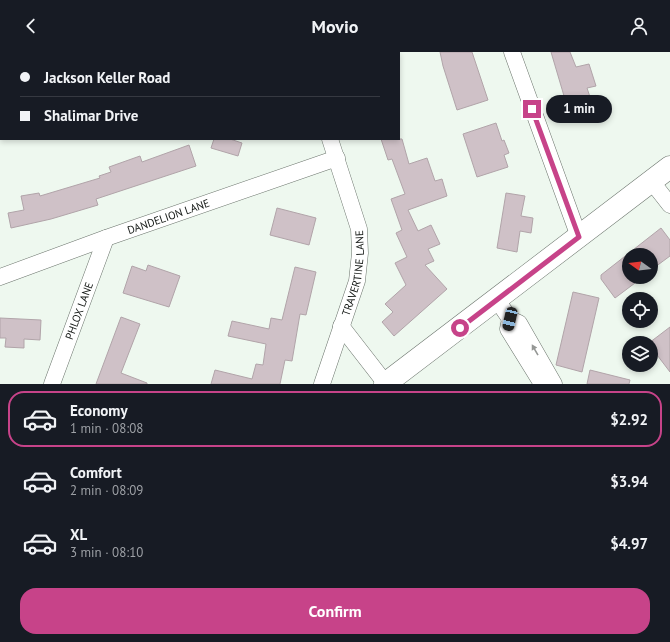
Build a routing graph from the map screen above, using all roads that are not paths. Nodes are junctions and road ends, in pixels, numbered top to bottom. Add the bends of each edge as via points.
1 (512, 52) edge
2 (330, 140) edge
3 (337, 158) junction
4 (670, 167) edge
5 (652, 182) junction
6 (670, 205) edge
7 (579, 237) junction
8 (106, 238) junction
9 (0, 277) edge
10 (497, 300) junction
11 (510, 319) junction
12 (341, 326) junction
13 (52, 384) edge
14 (322, 384) edge
15 (385, 384) edge
16 (542, 384) edge
17 (554, 384) edge

1 - 7 street
2 - 3 street, TRAVERTINE LANE
3 - 8 street, DANDELION LANE
3 - 12 street, TRAVERTINE LANE via 359,229 360,253 357,281
4 - 5 main road
5 - 6 street
5 - 7 main road
7 - 10 main road
8 - 9 street, DANDELION LANE
8 - 13 street, PHLOX LANE
10 - 11 street
10 - 15 main road
11 - 16 street via 508,329
17 -> 11 street via 519,323
12 - 14 street, TRAVERTINE LANE
12 - 15 street

